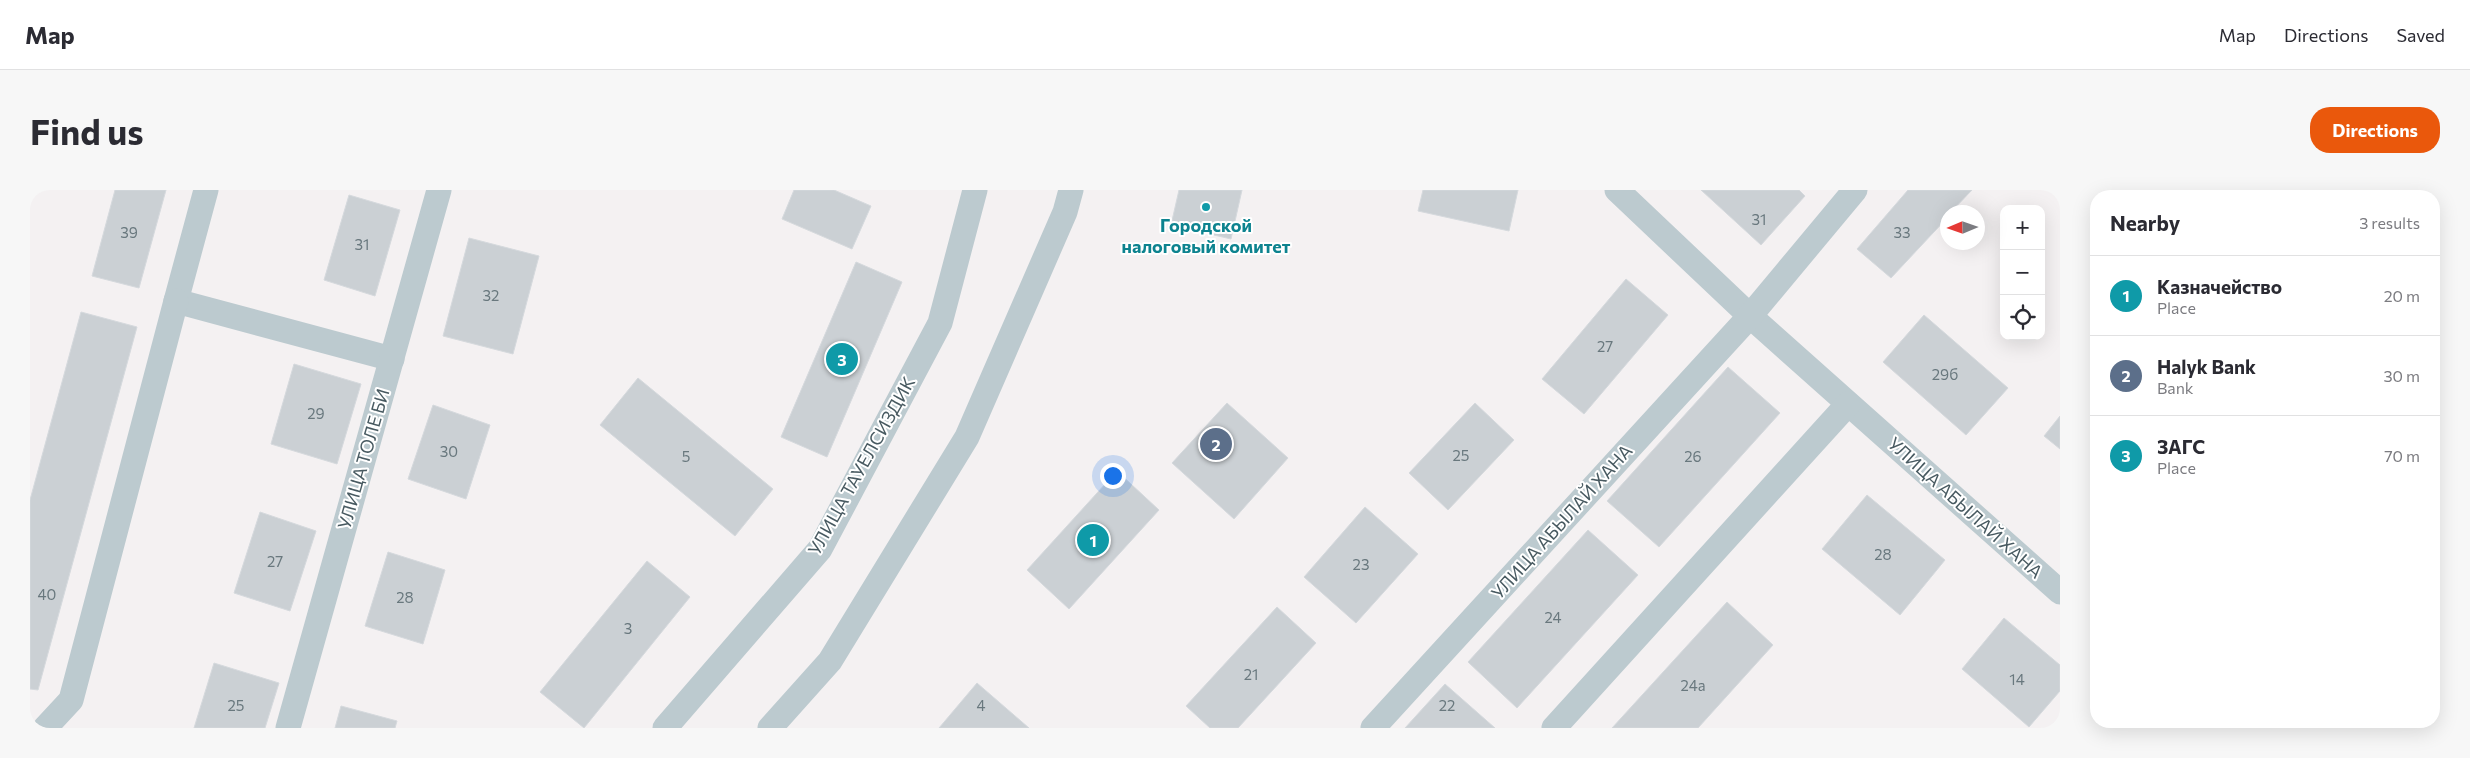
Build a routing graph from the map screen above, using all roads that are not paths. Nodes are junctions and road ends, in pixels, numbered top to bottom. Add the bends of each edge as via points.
1 (206, 190) edge
2 (439, 190) edge
3 (975, 190) edge
4 (1071, 190) edge
5 (1617, 190) edge
6 (1855, 190) edge
7 (176, 301) junction
8 (1750, 316) junction
9 (392, 359) junction
10 (1848, 404) junction
11 (2060, 592) edge
12 (45, 728) edge
13 (288, 728) edge
14 (665, 728) edge
15 (770, 728) edge
16 (1373, 728) edge
17 (1554, 728) edge

1 - 7 street
2 - 9 street, УЛИЦА ТОЛЕ БИ
3 - 14 street, УЛИЦА ТАУЕЛСИЗДИК via 940,323 820,548
4 - 15 street via 1065,212 967,437 830,661
5 - 8 street, УЛИЦА АБЫЛАЙ ХАНА
6 - 8 street, УЛИЦА АБЫЛАЙ ХАНА
7 - 9 street
7 - 12 street via 71,700
8 - 10 street, УЛИЦА АБЫЛАЙ ХАНА
8 - 16 street, УЛИЦА АБЫЛАЙ ХАНА
9 - 13 street, УЛИЦА ТОЛЕ БИ
10 - 11 street, УЛИЦА АБЫЛАЙ ХАНА
10 - 17 street

